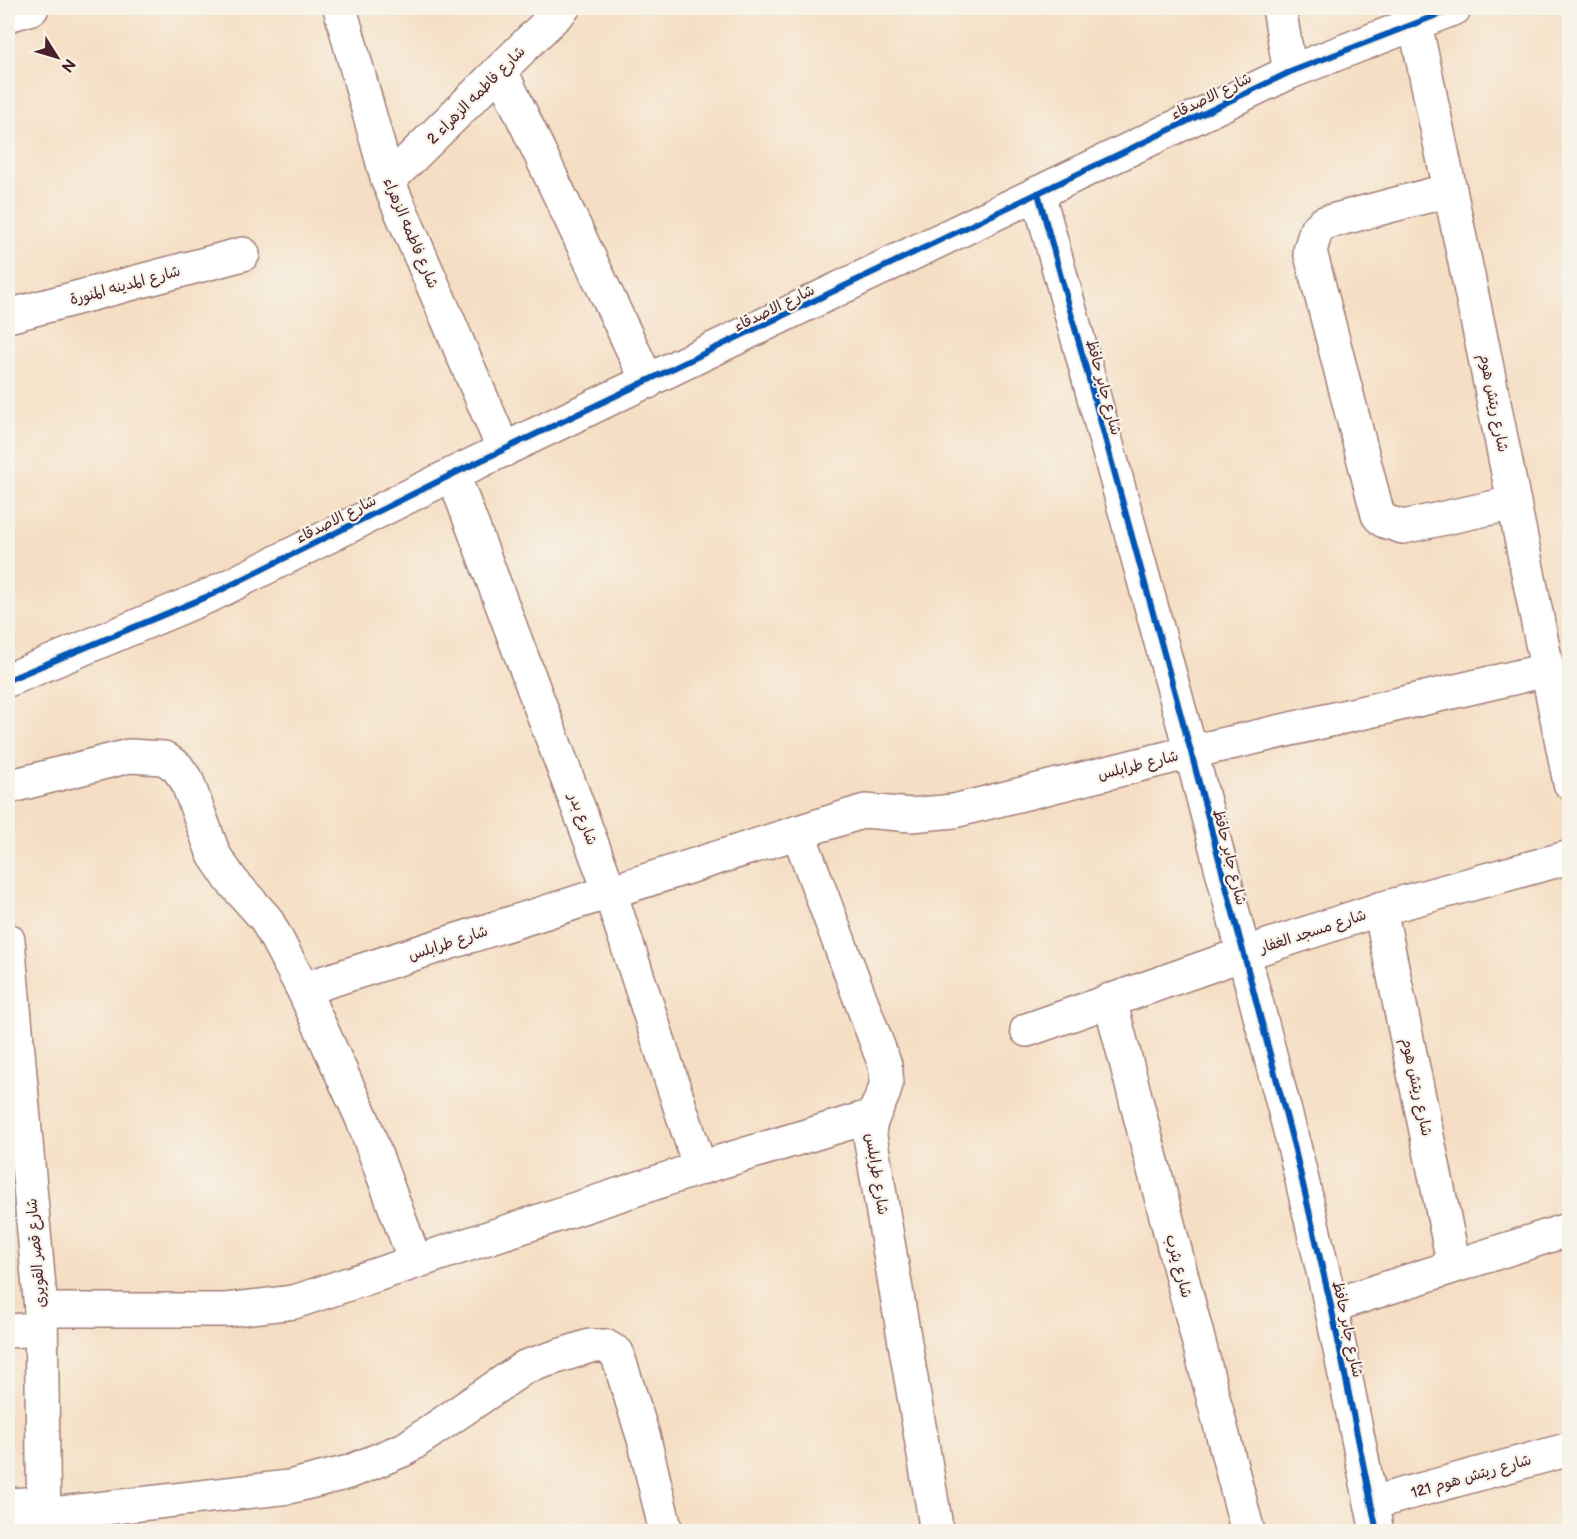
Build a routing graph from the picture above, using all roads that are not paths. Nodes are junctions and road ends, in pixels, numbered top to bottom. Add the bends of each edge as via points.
1 (32, 8) edge
2 (340, 8) edge
3 (563, 8) edge
4 (1279, 8) edge
5 (1455, 8) edge
6 (8, 15) edge
7 (1415, 23) junction
8 (501, 71) junction
9 (1290, 72) junction
10 (388, 181) junction
11 (1450, 190) junction
12 (1038, 193) junction
13 (243, 254) dead end
14 (8, 316) edge
15 (648, 382) junction
16 (504, 450) junction
17 (453, 474) junction
18 (1514, 503) junction
19 (1547, 670) junction
20 (8, 680) edge
21 (1191, 752) junction
22 (1569, 783) edge
23 (8, 788) edge
24 (798, 832) junction
25 (1569, 857) edge
26 (610, 892) junction
27 (1380, 909) junction
28 (8, 940) edge
29 (1243, 954) junction
30 (303, 989) junction
31 (1110, 1000) junction
32 (1027, 1030) dead end
33 (872, 1116) junction
34 (700, 1168) junction
35 (1569, 1229) edge
36 (414, 1262) junction
37 (1454, 1266) junction
38 (1331, 1306) junction
39 (41, 1319) junction
40 (8, 1331) edge
41 (1569, 1449) edge
42 (8, 1505) edge
43 (44, 1517) edge
44 (1375, 1517) edge
45 (666, 1532) edge
46 (937, 1532) edge
47 (1248, 1532) edge

1 - 6 street
2 - 10 street, شارع فاطمه الزهراء
3 - 8 street, شارع فاطمه الزهراء 2
4 - 9 street
5 - 7 street, شارع الاصدقاء
7 - 9 street, شارع الاصدقاء
7 - 11 street, شارع ريتش هوم
8 - 10 street, شارع فاطمه الزهراء 2
8 - 15 street
9 - 12 street, شارع الاصدقاء
10 - 16 street, شارع فاطمه الزهراء
11 - 18 street, شارع ريتش هوم
11 - 18 street via 1324,223 1316,230 1310,251 1378,514 1393,526 1403,527
12 - 15 street, شارع الاصدقاء
12 - 21 street, شارع جابر حافظ
13 - 14 street, شارع المدينه المنورة
15 - 16 street, شارع الاصدقاء
16 - 17 street, شارع الاصدقاء
17 - 20 street, شارع الاصدقاء via 213,594
17 - 26 street, شارع بدر
18 - 19 street, شارع ريتش هوم
19 - 21 street, شارع طرابلس
19 - 22 street, شارع ريتش هوم
21 - 24 street, شارع طرابلس via 954,811 933,815 865,811
21 - 29 street, شارع جابر حافظ
23 - 30 street via 129,756 164,758 187,781 214,855 267,919
24 - 26 street, شارع طرابلس
24 - 33 street, شارع طرابلس via 885,1065 887,1090
25 - 27 street, شارع مسجد الغفار
26 - 30 street, شارع طرابلس
26 - 34 street, شارع بدر
27 - 29 street, شارع مسجد الغفار
27 - 37 street, شارع ريتش هوم
28 - 39 street, شارع قصر القويرى
29 - 31 street, شارع مسجد الغفار
29 - 38 street, شارع جابر حافظ
30 - 36 street via 362,1118
31 - 32 street, شارع مسجد الغفار
31 - 47 street, شارع يثرب
33 - 34 street
33 - 46 street, شارع طرابلس via 869,1130
34 - 36 street
35 - 37 street
36 - 39 street via 294,1302 226,1310
37 - 38 street
38 - 44 street, شارع جابر حافظ
39 - 40 street
39 - 43 street, شارع قصر القويرى
41 - 44 street, شارع ريتش هوم 121
42 - 43 street
43 - 45 street via 289,1487 349,1472 405,1449 525,1367 590,1346 605,1346 616,1353 644,1439

